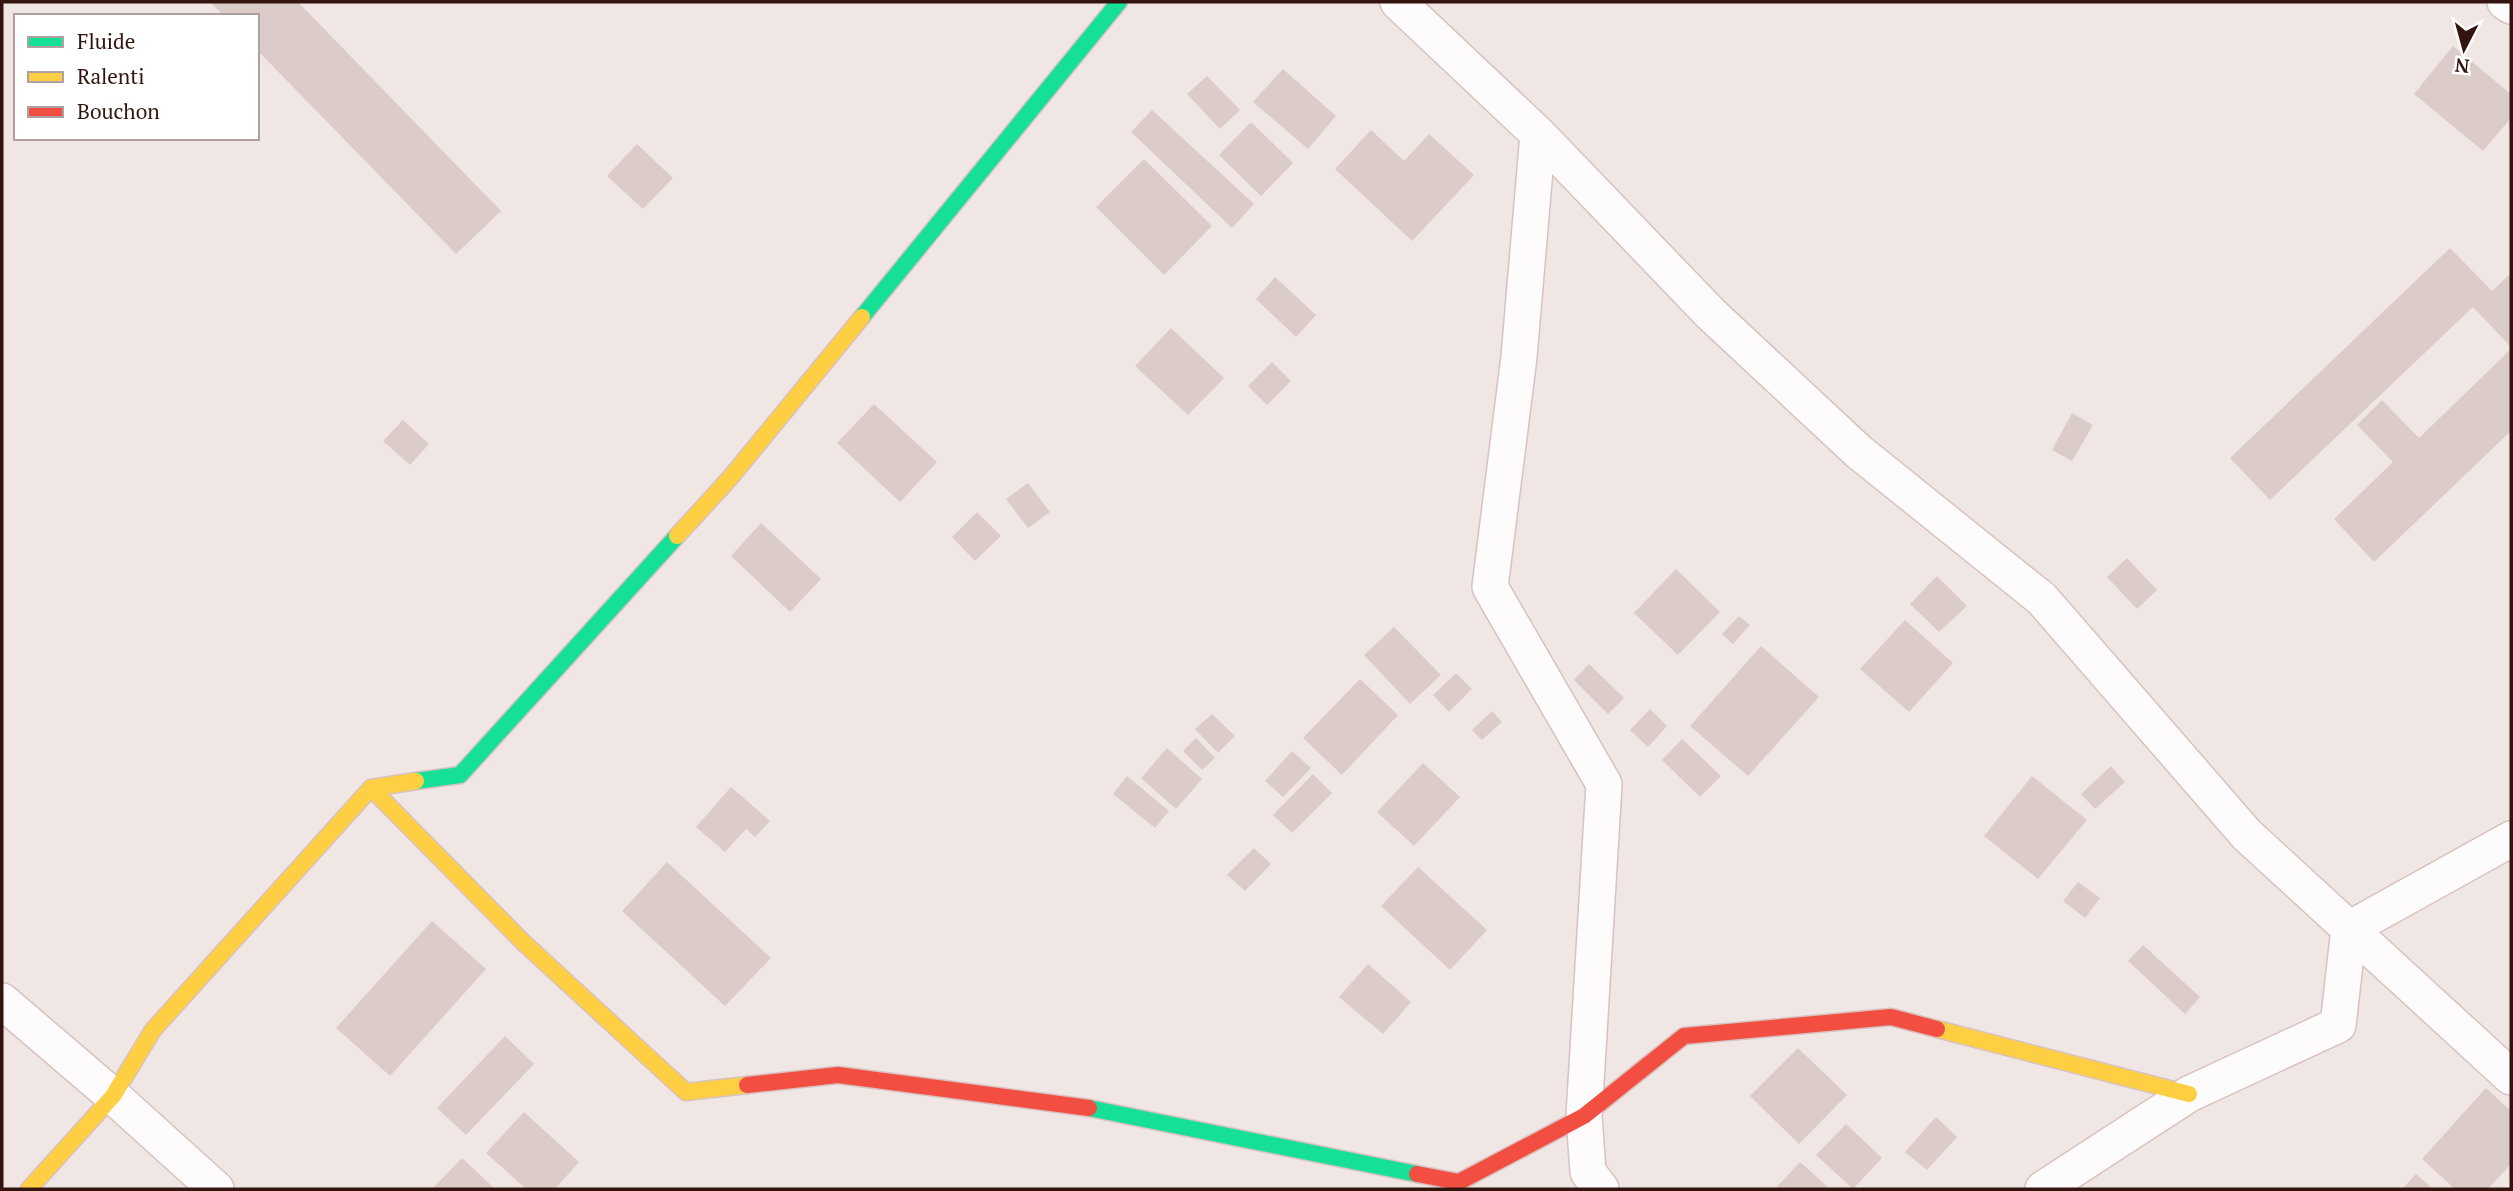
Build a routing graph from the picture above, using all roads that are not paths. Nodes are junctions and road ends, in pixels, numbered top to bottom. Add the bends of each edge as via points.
1 (1119, 2) edge
2 (1398, 2) edge
3 (2505, 2) edge
4 (2511, 6) edge
5 (1538, 134) junction
6 (370, 788) junction
7 (2511, 839) edge
8 (2349, 929) junction
9 (2, 1001) edge
10 (2511, 1077) edge
11 (2189, 1094) junction
12 (113, 1096) junction
13 (1584, 1116) junction
14 (29, 1189) edge
15 (216, 1189) edge
16 (1601, 1189) edge
17 (2043, 1189) edge

1 - 6 street via 730,478 460,775
2 - 5 street
3 - 4 street
5 - 8 street via 1712,314 1859,452 2042,599 2247,835
5 - 13 street via 1519,356 1490,587 1604,785
6 - 12 street via 153,1030
6 - 13 street via 524,943 685,1092 838,1075 1102,1110 1459,1182
7 - 8 street
8 - 10 street
8 - 11 street via 2338,1025
9 - 12 street
11 - 13 street via 1891,1017 1684,1036
11 - 17 street
12 - 14 street
12 - 15 street
13 - 16 street via 1588,1172

